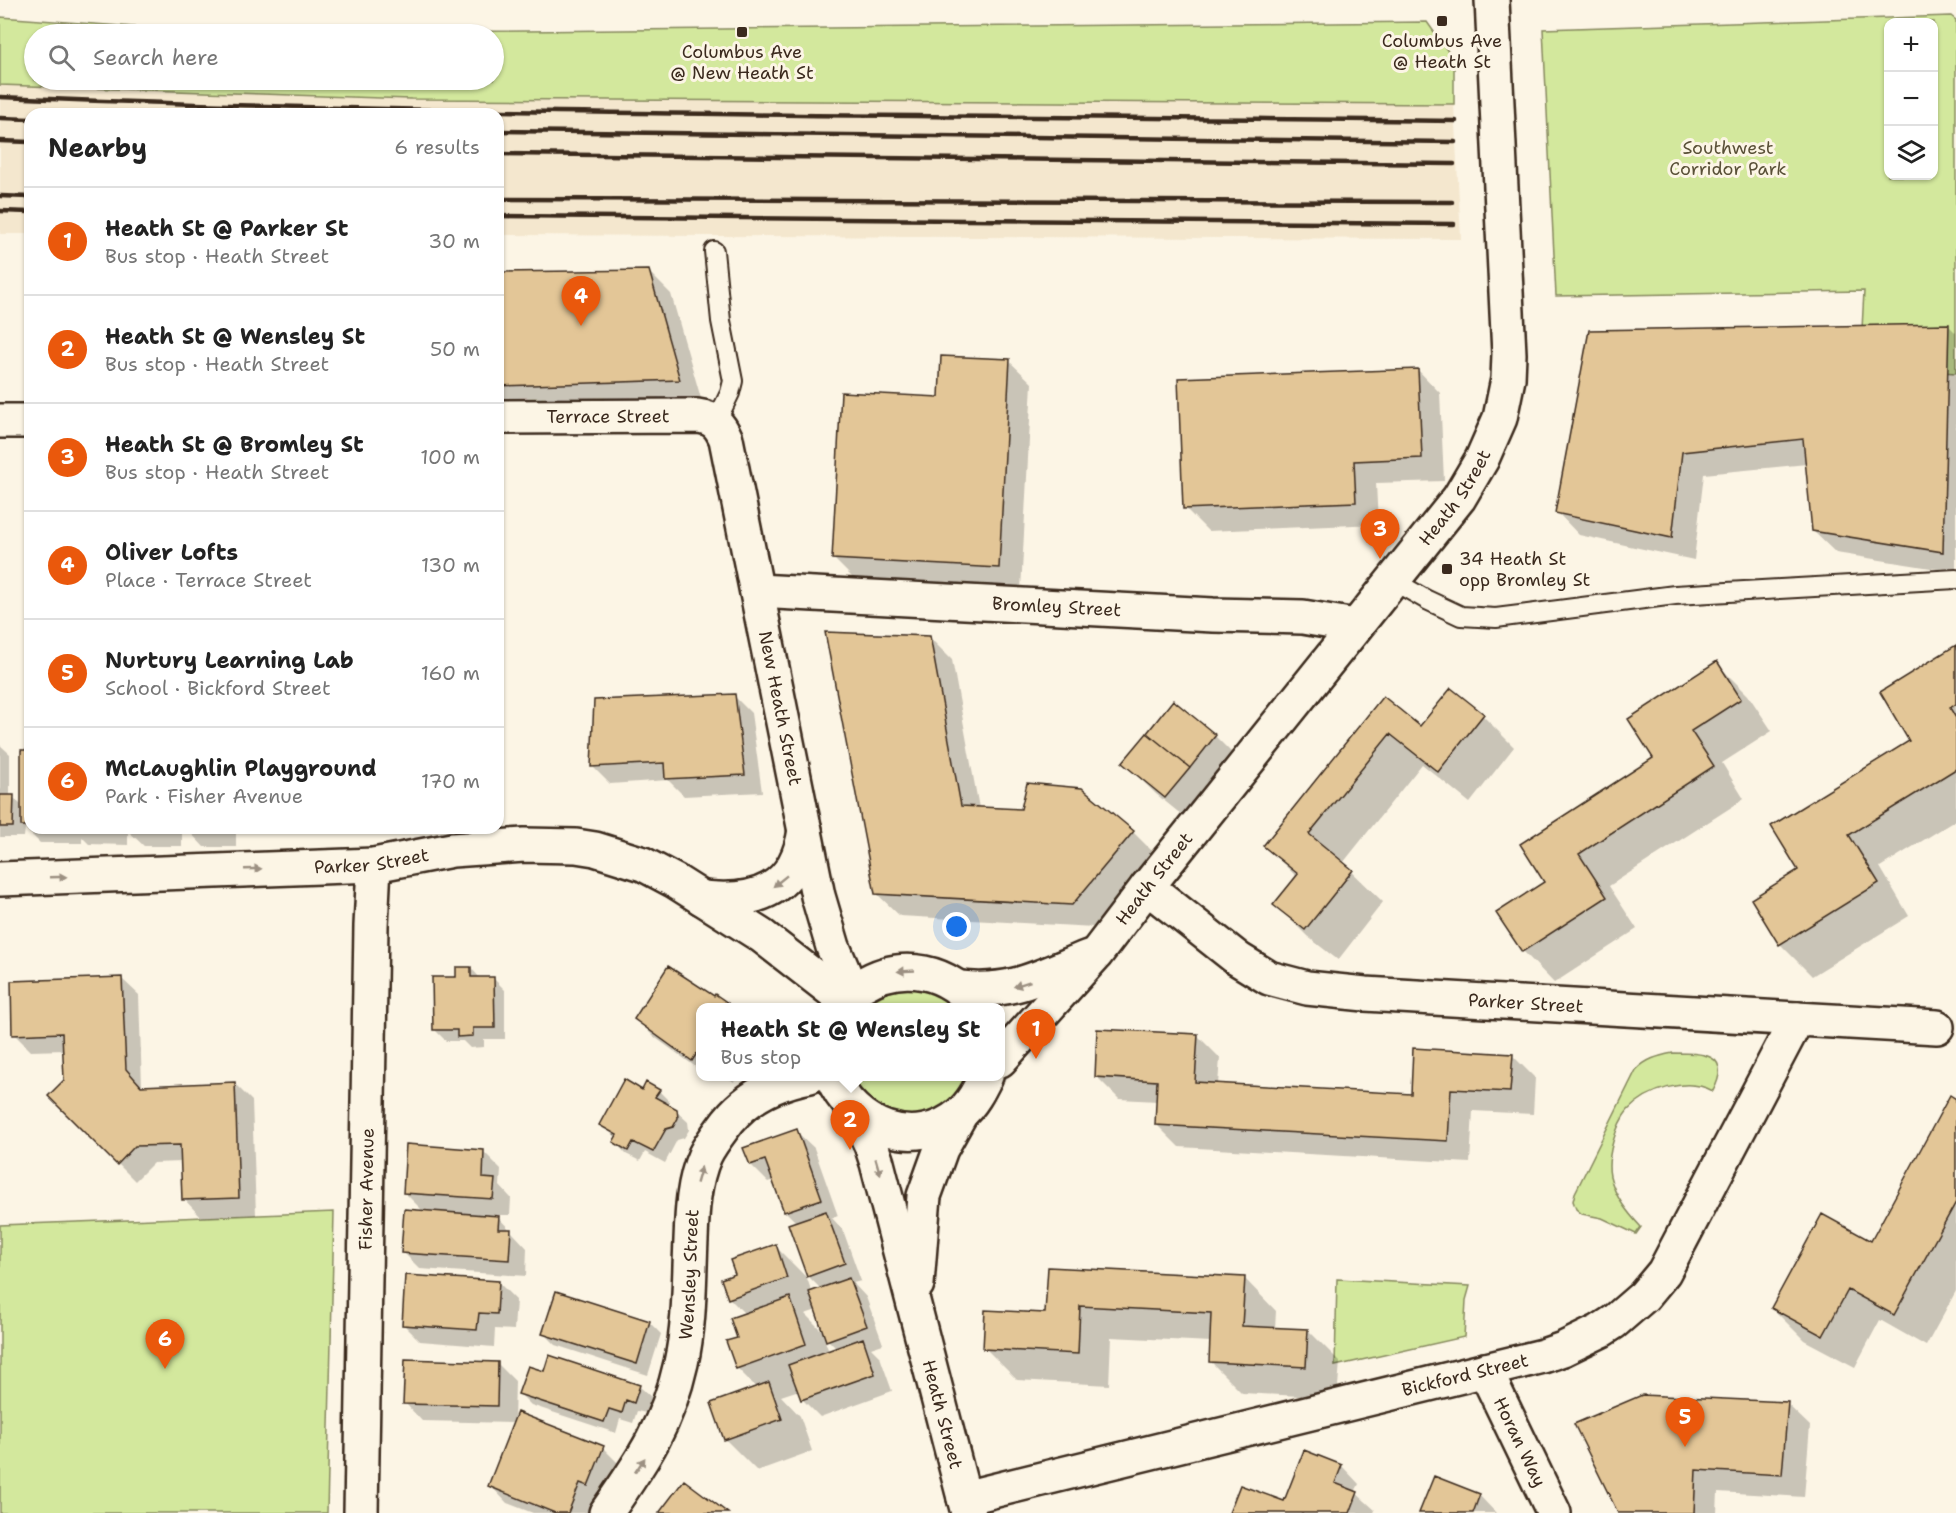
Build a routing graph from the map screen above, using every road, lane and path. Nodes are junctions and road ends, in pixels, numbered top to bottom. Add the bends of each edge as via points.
1 (1492, 0) edge
2 (714, 251) dead end
3 (504, 417) edge
4 (0, 421) edge
5 (24, 421) edge
6 (716, 422) junction
7 (1956, 579) edge
8 (1392, 580) junction
9 (757, 591) junction
10 (1355, 627) junction
11 (805, 830) junction
12 (374, 865) junction
13 (0, 879) edge
14 (1147, 887) junction
15 (701, 898) junction
16 (1096, 954) junction
17 (968, 998) edge
18 (845, 999) edge
19 (1797, 1019) junction
20 (1937, 1027) dead end
21 (1005, 1054) edge
22 (792, 1081) edge
23 (834, 1081) edge
24 (984, 1081) edge
25 (856, 1113) junction
26 (960, 1115) junction
27 (916, 1316) junction
28 (1485, 1370) junction
29 (966, 1506) edge
30 (361, 1513) edge
31 (606, 1513) edge
32 (1554, 1513) edge

1 - 8 street, Heath Street via 1509,325 1504,400 1492,439 1472,479
2 - 6 lane via 721,321 733,381
3 - 6 street, Terrace Street via 698,416
4 - 5 street
6 - 9 street, New Heath Street via 726,439
7 - 8 lane via 1676,595 1496,618 1461,616
8 - 10 street, Heath Street
9 - 10 street, Bromley Street via 1303,617
9 - 11 street, New Heath Street
10 - 14 street, Heath Street
11 -> 15 street via 797,861 779,883 749,898
11 - 18 street, New Heath Street
13 -> 12 street, Parker Street
12 - 15 street, Parker Street via 452,850 576,846 643,864
12 - 30 street, Fisher Avenue
14 - 16 street, Heath Street
14 - 19 street, Parker Street via 1253,969 1297,986 1365,994
15 - 18 street, Parker Street via 762,936
16 -> 17 street, Heath Street via 1027,983
16 - 21 street, Heath Street
17 -> 18 street via 940,976 917,970 871,980
19 - 20 street, Parker Street
19 - 28 street, Bickford Street via 1654,1285 1600,1331 1563,1349
31 -> 22 street, Wensley Street via 656,1438 676,1381 687,1330 694,1198 705,1156 716,1136 744,1104 778,1084
23 - 25 street
24 - 26 street, Heath Street
25 - 26 street via 893,1131 916,1132 938,1127
25 -> 27 street, Heath Street via 877,1163
26 - 27 street, Heath Street via 941,1149 924,1197
27 - 29 street, Heath Street
28 - 29 street, Bickford Street
28 - 32 street, Horan Way

